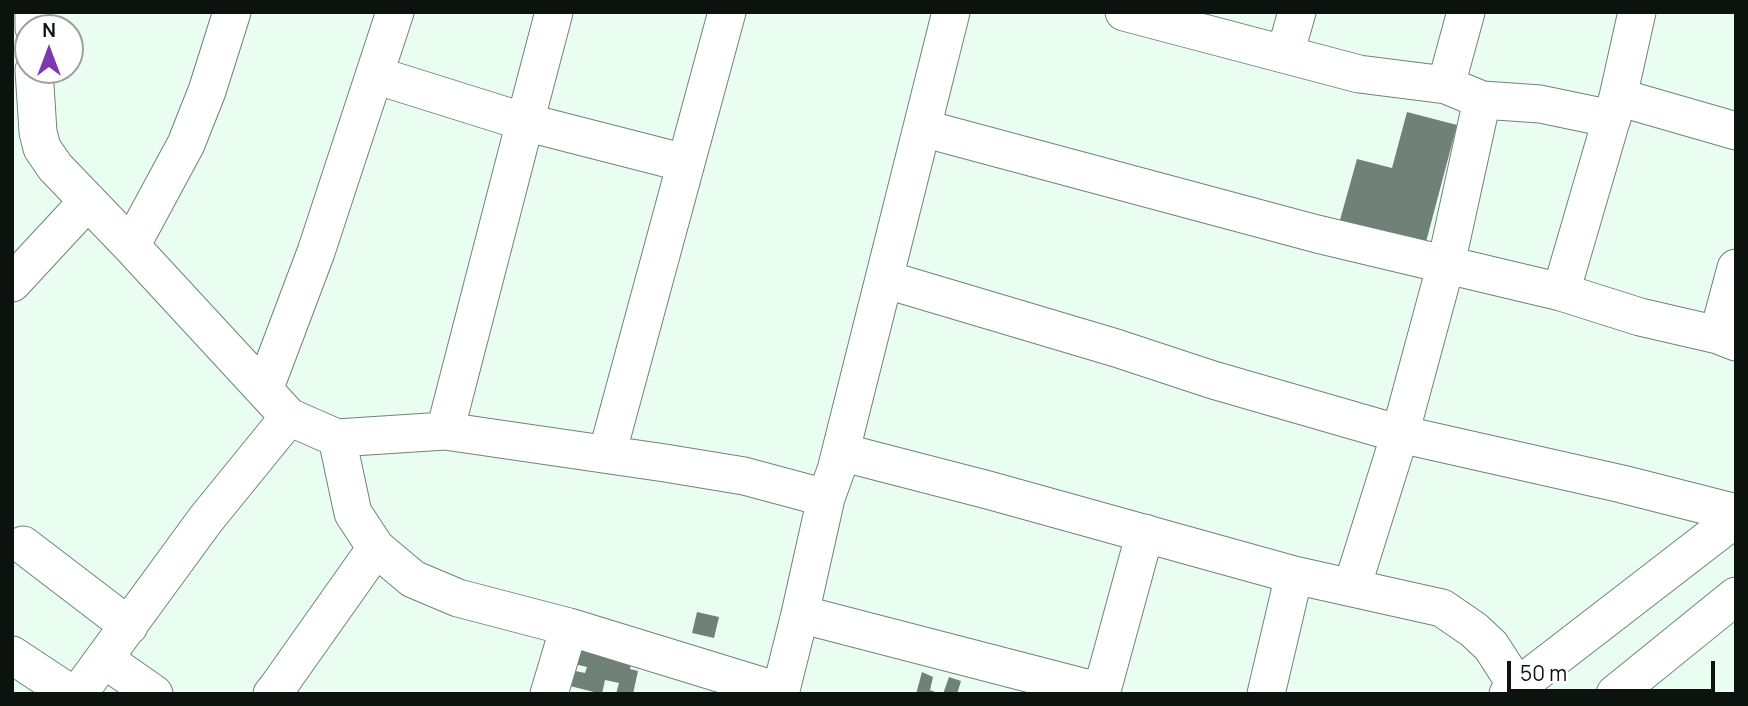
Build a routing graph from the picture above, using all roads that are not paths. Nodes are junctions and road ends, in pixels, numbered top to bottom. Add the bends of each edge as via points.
1 (232, 12) edge
2 (395, 12) edge
3 (554, 12) edge
4 (727, 12) edge
5 (951, 12) edge
6 (1124, 12) edge
7 (1297, 12) edge
8 (1466, 12) edge
9 (1637, 12) edge
10 (1285, 54) junction
11 (375, 75) junction
12 (35, 84) edge
13 (1446, 85) junction
14 (1482, 100) junction
15 (1615, 108) junction
16 (524, 122) junction
17 (922, 128) junction
18 (1736, 131) edge
19 (685, 163) junction
20 (88, 201) junction
21 (131, 246) junction
22 (1446, 264) junction
23 (1736, 268) edge
24 (884, 279) junction
25 (12, 283) edge
26 (1561, 292) junction
27 (1727, 339) edge
28 (264, 390) junction
29 (289, 417) junction
30 (445, 431) junction
31 (1400, 434) junction
32 (337, 438) junction
33 (841, 452) junction
34 (607, 454) junction
35 (826, 498) junction
36 (1736, 515) edge
37 (1145, 533) junction
38 (23, 545) dead end
39 (376, 548) junction
40 (1294, 575) junction
41 (1352, 587) junction
42 (1736, 596) edge
43 (800, 614) junction
44 (129, 625) junction
45 (569, 627) junction
46 (12, 655) edge
47 (104, 659) junction
48 (1515, 691) edge
49 (278, 692) edge
50 (780, 693) edge
51 (1101, 693) edge
52 (71, 694) edge
53 (78, 694) edge
54 (154, 694) edge
55 (550, 694) edge
56 (1266, 694) edge
57 (1615, 694) edge

1 - 21 street via 186,144
2 - 11 street
3 - 16 street
4 - 19 street
5 - 17 street
6 - 10 street
7 - 10 street
8 - 13 street
9 - 15 street
10 - 13 street via 1359,74
11 - 16 street
11 - 28 street
12 - 20 street via 42,148
13 - 14 street
14 - 15 street
14 - 22 street
15 - 18 street
15 - 26 street
16 - 19 street
16 - 30 street
17 - 22 street
17 - 24 street
19 - 34 street
20 - 21 street
20 - 25 street
21 - 28 street
22 - 26 street
22 - 31 street
23 - 27 street
24 - 31 street
24 - 33 street
26 - 27 street
28 - 29 street
29 - 32 street
29 - 44 street via 206,519
30 - 32 street
30 - 34 street
31 - 36 street
31 - 41 street
32 - 39 street via 353,513
33 - 35 street
33 - 37 street
34 - 35 street via 744,476
35 - 43 street
36 - 48 street
37 - 40 street
37 - 51 street
38 - 44 street
39 - 45 street via 413,579 458,598
39 - 49 street
40 - 41 street
40 - 56 street
41 - 48 street via 1442,608 1491,646
42 - 57 street
43 - 50 street
43 - 51 street
44 - 47 street
45 - 50 street
45 - 55 street
46 - 52 street
47 - 53 street
47 - 54 street

